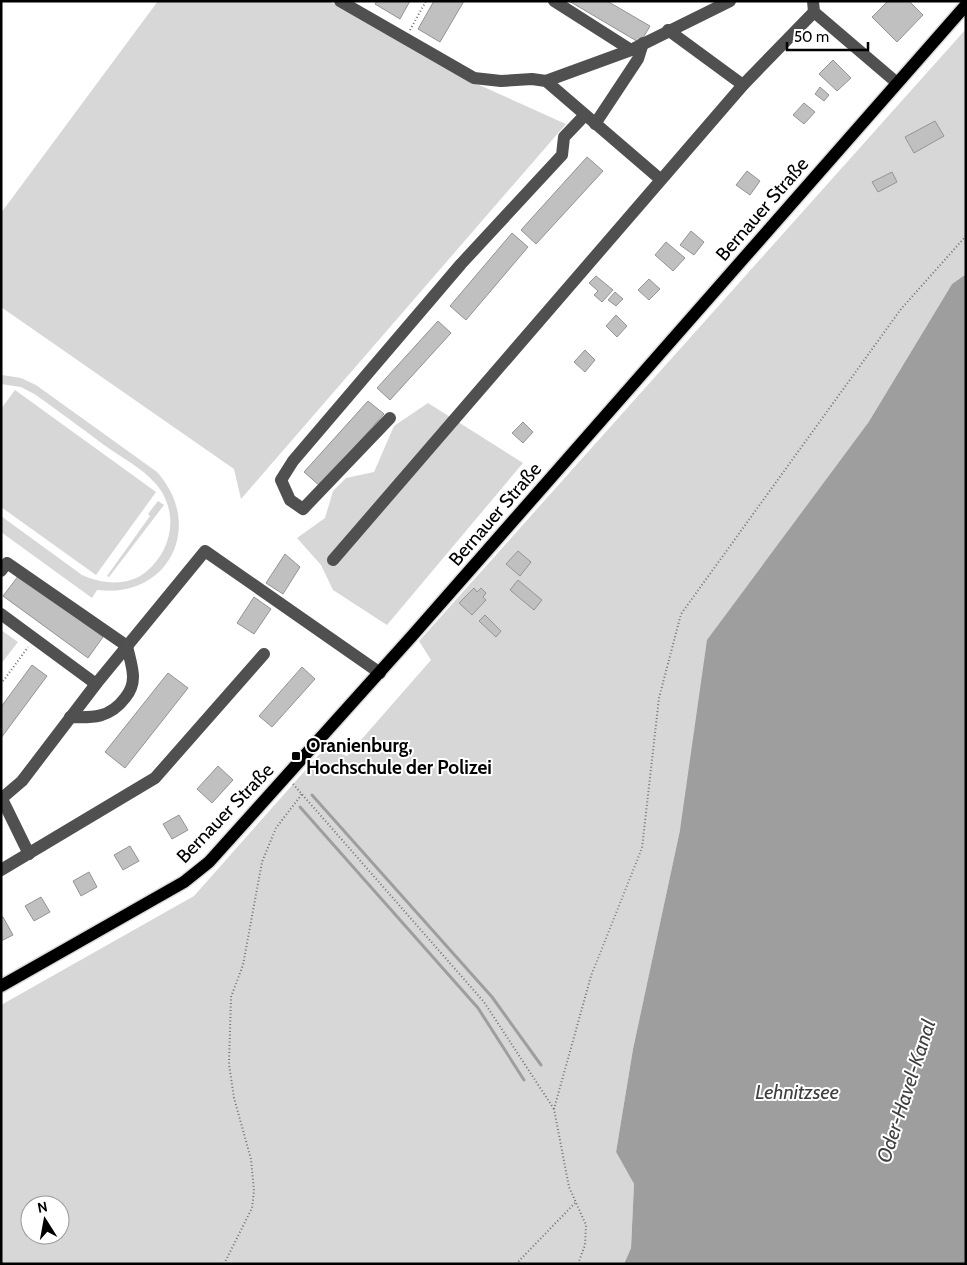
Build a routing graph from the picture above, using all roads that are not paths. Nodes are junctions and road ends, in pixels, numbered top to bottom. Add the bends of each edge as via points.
1 (340, 1) edge
2 (554, 1) edge
3 (730, 1) edge
4 (966, 4) edge
5 (814, 6) edge
6 (668, 30) junction
7 (643, 43) junction
8 (631, 50) junction
9 (546, 81) junction
10 (896, 82) junction
11 (743, 85) junction
12 (585, 114) junction
13 (595, 124) junction
14 (660, 179) junction
15 (390, 418) dead end
16 (333, 560) dead end
17 (1, 571) edge
18 (1, 614) edge
19 (127, 646) junction
20 (264, 654) dead end
21 (380, 673) junction
22 (96, 684) junction
23 (70, 717) junction
24 (2, 799) edge
25 (29, 854) junction
26 (1, 870) edge
27 (1, 986) edge

1 - 9 lane via 474,78
2 - 8 lane
3 - 6 lane
4 - 10 main road, Bernauer Straße
5 - 10 lane
5 - 11 lane
6 - 7 lane
6 - 11 lane
7 - 8 lane
7 - 13 lane via 638,59
8 - 9 lane
9 - 12 lane
10 - 21 main road, Bernauer Straße
11 - 14 lane
12 - 13 lane
12 - 15 lane via 564,137 562,154 461,264 293,461 281,480 290,500 303,509
13 - 14 lane
14 - 16 lane
17 - 19 lane via 7,564
18 - 22 lane
19 - 21 lane via 204,551
19 - 22 lane
19 - 23 lane via 133,678 130,691 118,707 106,715
20 - 25 lane via 155,778
21 - 27 main road, Bernauer Straße via 209,862 184,882
22 - 23 lane
23 - 24 lane via 22,781
24 - 25 lane
25 - 26 lane

